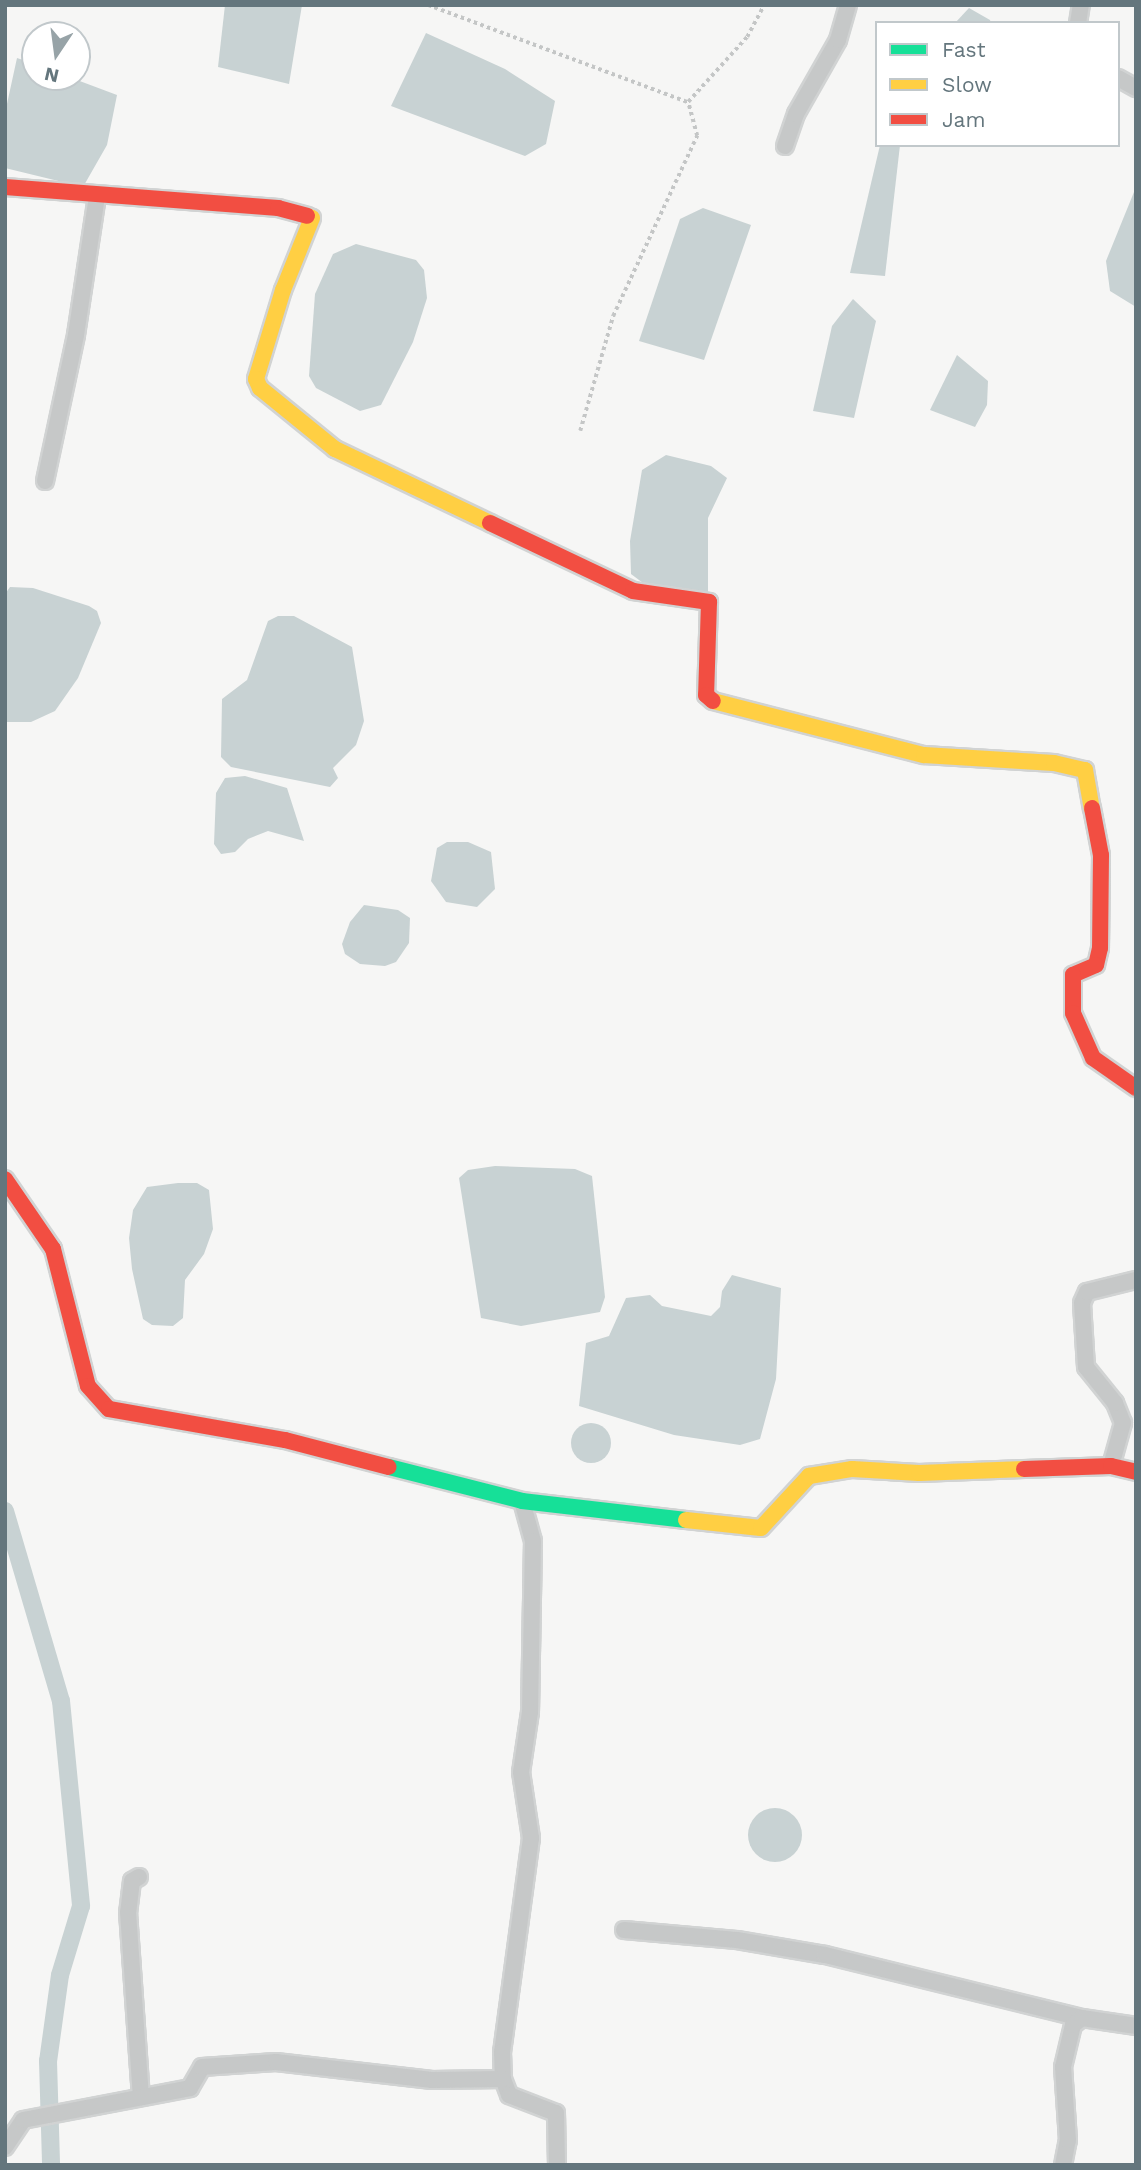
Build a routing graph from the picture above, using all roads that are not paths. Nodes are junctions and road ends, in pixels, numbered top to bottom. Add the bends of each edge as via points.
1 (848, 5) edge
2 (1120, 79) edge
3 (1136, 88) edge
4 (785, 146) dead end
5 (5, 187) edge
6 (97, 195) junction
7 (45, 481) dead end
8 (1136, 1088) edge
9 (5, 1179) edge
10 (1136, 1280) edge
11 (1111, 1466) junction
12 (1136, 1472) edge
13 (522, 1501) junction
14 (139, 1877) dead end
15 (624, 1930) dead end
16 (1082, 2018) junction
17 (1136, 2026) edge
18 (503, 2079) junction
19 (141, 2096) junction
20 (5, 2147) edge
21 (557, 2165) edge
22 (1063, 2165) edge

1 - 4 street via 838,40 796,114
2 - 3 street
5 - 6 street
6 - 7 street via 76,335
6 - 8 street via 278,208 312,218 258,363 260,388 335,449 633,591 709,602 706,695 710,701 924,755 1085,769 1101,855 1100,948 1096,965 1073,975 1073,1013 1093,1058
9 - 13 street via 53,1249 88,1386 109,1409 285,1440
10 - 11 street via 1087,1292 1082,1303 1086,1367 1115,1403 1123,1423
11 - 12 street
11 - 13 street via 919,1473 852,1469 809,1476 761,1528
13 - 18 street via 533,1541 530,1712 521,1772 531,1838 502,2052
14 - 19 street via 132,1881 128,1912
15 - 16 street via 737,1940 825,1955
16 - 17 street
16 - 22 street via 1073,2025 1063,2067 1068,2140
18 - 19 street via 432,2080 276,2062 202,2067 190,2088
18 - 21 street via 509,2095 556,2113
19 - 20 street via 23,2120

